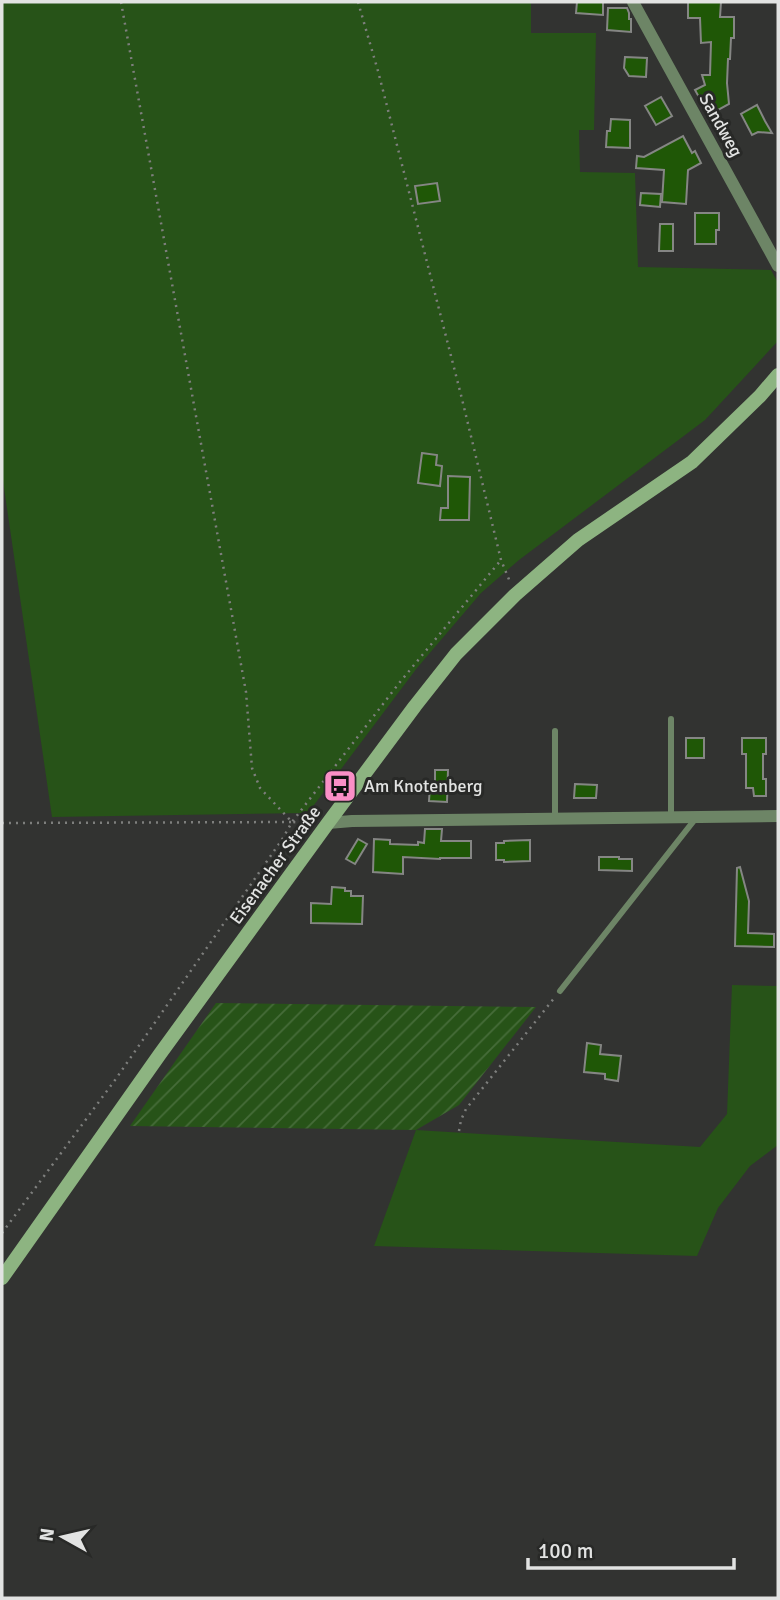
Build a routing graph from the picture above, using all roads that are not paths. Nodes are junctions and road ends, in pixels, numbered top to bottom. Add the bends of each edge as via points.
1 (633, 2) edge
2 (778, 266) edge
3 (778, 375) edge
4 (671, 719) dead end
5 (555, 731) dead end
6 (697, 816) junction
7 (778, 816) edge
8 (555, 817) junction
9 (671, 818) junction
10 (328, 823) junction
11 (559, 991) road end
12 (2, 1278) edge

1 - 2 street, Sandweg
3 - 10 main road, Eisenacher Straße via 692,462 578,540 514,595 456,654
4 - 9 lane
5 - 8 lane
6 - 7 street
6 - 9 street
6 - 11 lane
8 - 9 street
8 - 10 street
10 - 12 main road, Eisenacher Straße

